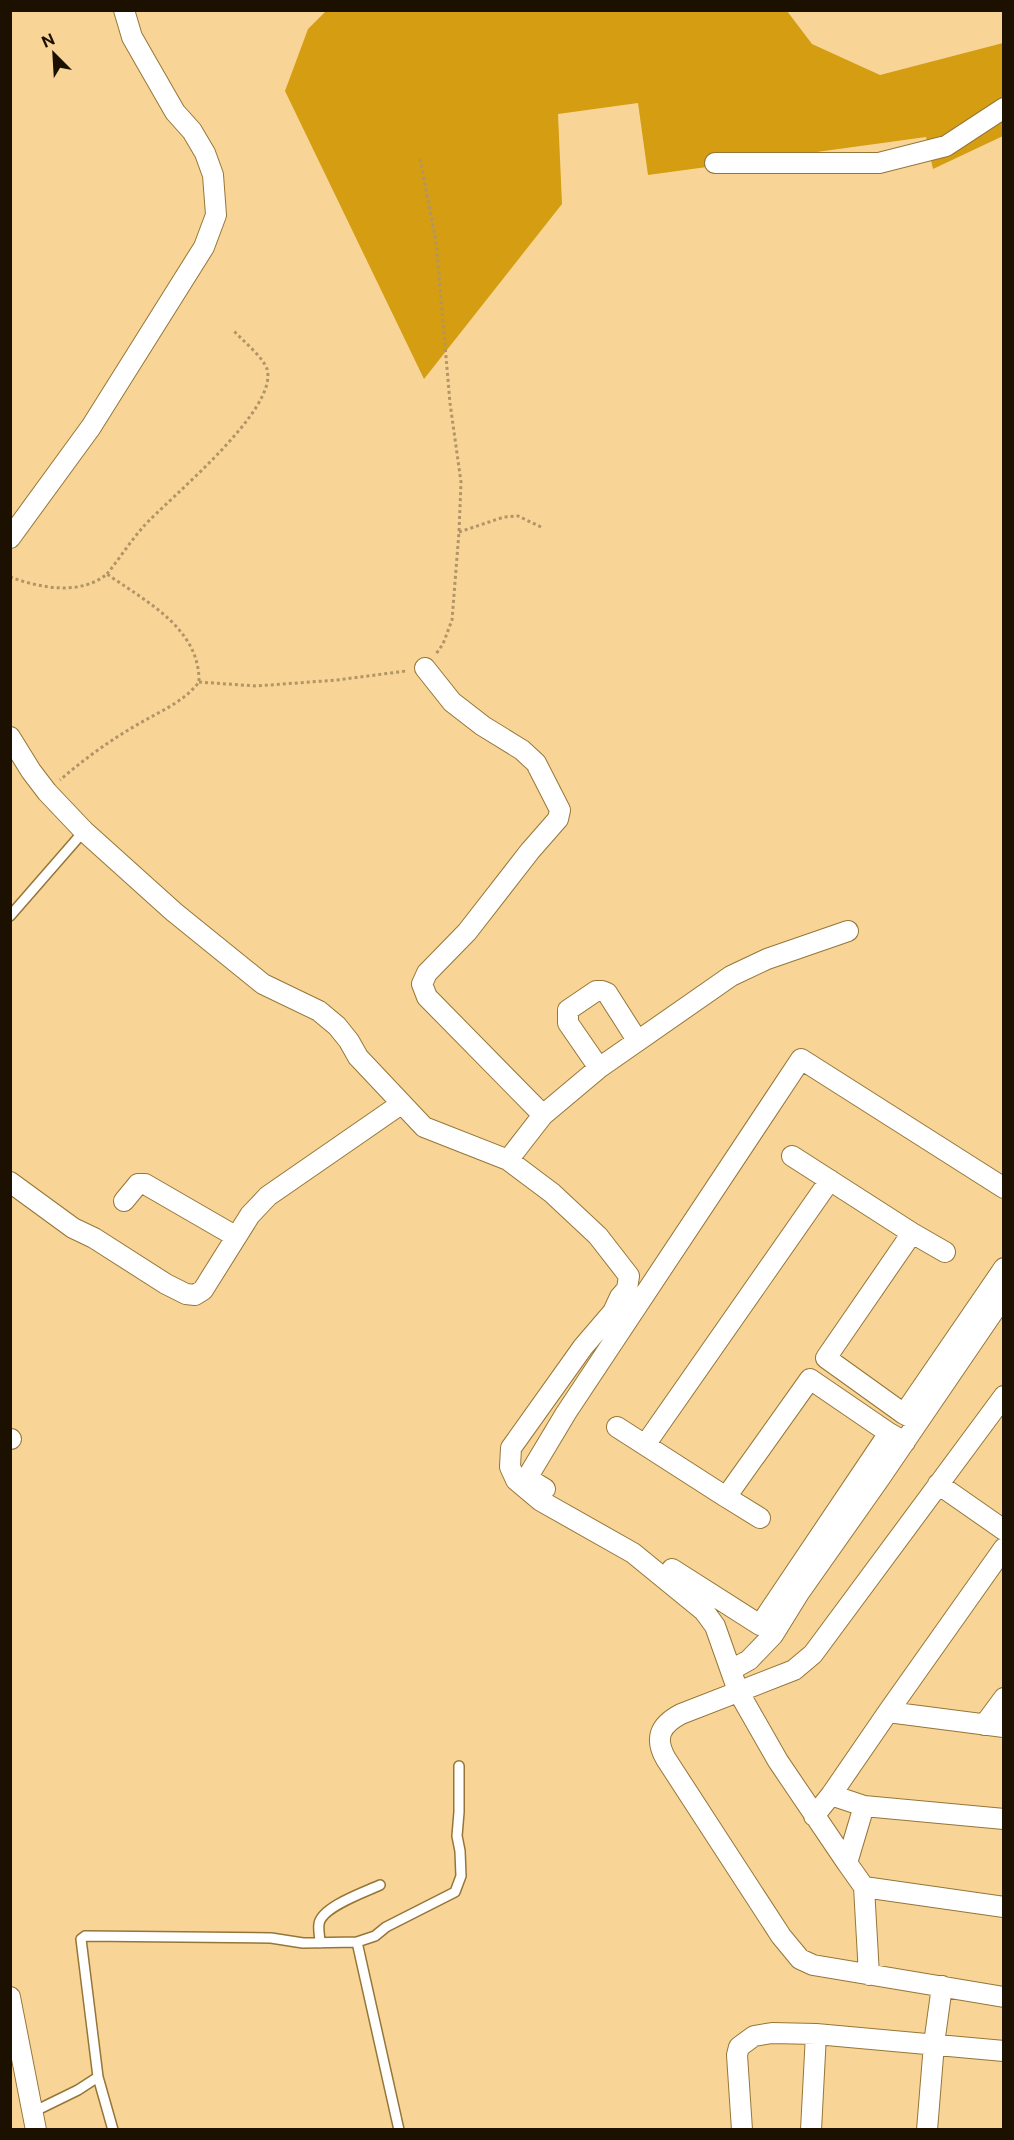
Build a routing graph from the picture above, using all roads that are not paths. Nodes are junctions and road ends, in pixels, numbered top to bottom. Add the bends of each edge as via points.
1 (124, 10) edge
2 (1004, 108) edge
3 (715, 163) dead end
4 (10, 538) edge
5 (425, 668) road end
6 (10, 737) edge
7 (84, 831) junction
8 (10, 916) edge
9 (848, 931) dead end
10 (637, 1041) junction
11 (599, 1068) junction
12 (401, 1104) junction
13 (543, 1115) junction
14 (792, 1156) dead end
15 (508, 1160) junction
16 (830, 1180) junction
17 (10, 1182) edge
18 (1004, 1188) edge
19 (124, 1201) dead end
20 (912, 1233) junction
21 (236, 1236) junction
22 (945, 1252) dead end
23 (1004, 1269) edge
24 (1004, 1296) edge
25 (826, 1358) junction
26 (810, 1379) junction
27 (1004, 1396) edge
28 (887, 1402) junction
29 (911, 1418) junction
30 (617, 1427) dead end
31 (889, 1433) junction
32 (645, 1445) junction
33 (938, 1484) junction
34 (726, 1497) junction
35 (760, 1518) dead end
36 (1004, 1530) edge
37 (1004, 1548) edge
38 (731, 1670) junction
39 (738, 1691) junction
40 (1004, 1698) edge
41 (888, 1712) junction
42 (994, 1726) edge
43 (459, 1766) dead end
44 (831, 1795) junction
45 (864, 1806) junction
46 (814, 1816) junction
47 (1004, 1819) edge
48 (847, 1863) junction
49 (380, 1885) dead end
50 (864, 1887) junction
51 (1003, 1906) edge
52 (357, 1942) junction
53 (320, 1943) junction
54 (869, 1975) junction
55 (942, 1986) junction
56 (10, 1997) edge
57 (1004, 1997) edge
58 (816, 2034) junction
59 (934, 2044) junction
60 (1004, 2051) edge
61 (98, 2077) junction
62 (35, 2121) edge
63 (113, 2130) edge
64 (399, 2130) edge
65 (742, 2130) edge
66 (811, 2130) edge
67 (927, 2130) edge

1 - 4 street via 132,37 148,66 205,153 213,175 216,215 204,247 91,427
2 - 3 street via 946,146 879,163
5 - 13 street via 452,702 536,763 560,810 558,819 467,932 427,973 422,984 427,997
6 - 7 street via 47,792
7 - 8 lane
7 - 12 street via 240,967 263,984 319,1011 337,1026 358,1057
9 - 10 street via 745,968
10 - 11 street
10 - 11 street via 607,993 596,992 568,1010 568,1023
11 - 13 street
12 - 15 street via 424,1127
12 - 21 street via 268,1196
13 - 15 street
14 - 16 street
15 - 38 street via 552,1193 598,1236 629,1276 627,1288 613,1312 511,1448 513,1475 541,1501 633,1553 691,1599 715,1626
16 - 20 street
16 - 32 street
17 - 21 street via 73,1228 186,1294 195,1295 203,1290
18 - 31 street via 801,1059 527,1478 760,1625
19 - 21 street via 138,1184 145,1184
20 - 22 street
20 - 25 street
23 - 29 street
24 - 29 street
25 - 26 street
25 - 28 street
26 - 31 street
26 - 34 street
27 - 33 street
28 - 29 street
28 - 31 street
29 - 31 street
30 - 32 street
31 - 38 street via 773,1635 749,1660
32 - 34 street
33 - 36 street
33 - 39 street via 813,1653 794,1670
34 - 35 street
37 - 41 street
38 - 39 street
39 - 46 street
39 - 54 street via 670,1720 659,1738 661,1749 790,1949 813,1965
40 - 42 street
41 - 42 street
41 - 44 street
43 - 52 lane via 456,1836 461,1876 455,1892
44 - 45 street
44 - 46 street
45 - 47 street
45 - 48 street
46 - 48 street
48 - 50 street
49 - 53 lane via 324,1913 319,1922
50 - 51 street
50 - 54 street
52 - 53 lane
52 - 64 lane
53 - 61 lane via 271,1938 85,1936 81,1941
54 - 55 street
55 - 57 street
55 - 59 street
56 - 62 street
58 - 59 street
58 - 65 street via 754,2036 739,2047
58 - 66 street
59 - 60 street
59 - 67 street
61 - 62 lane
61 - 63 lane

